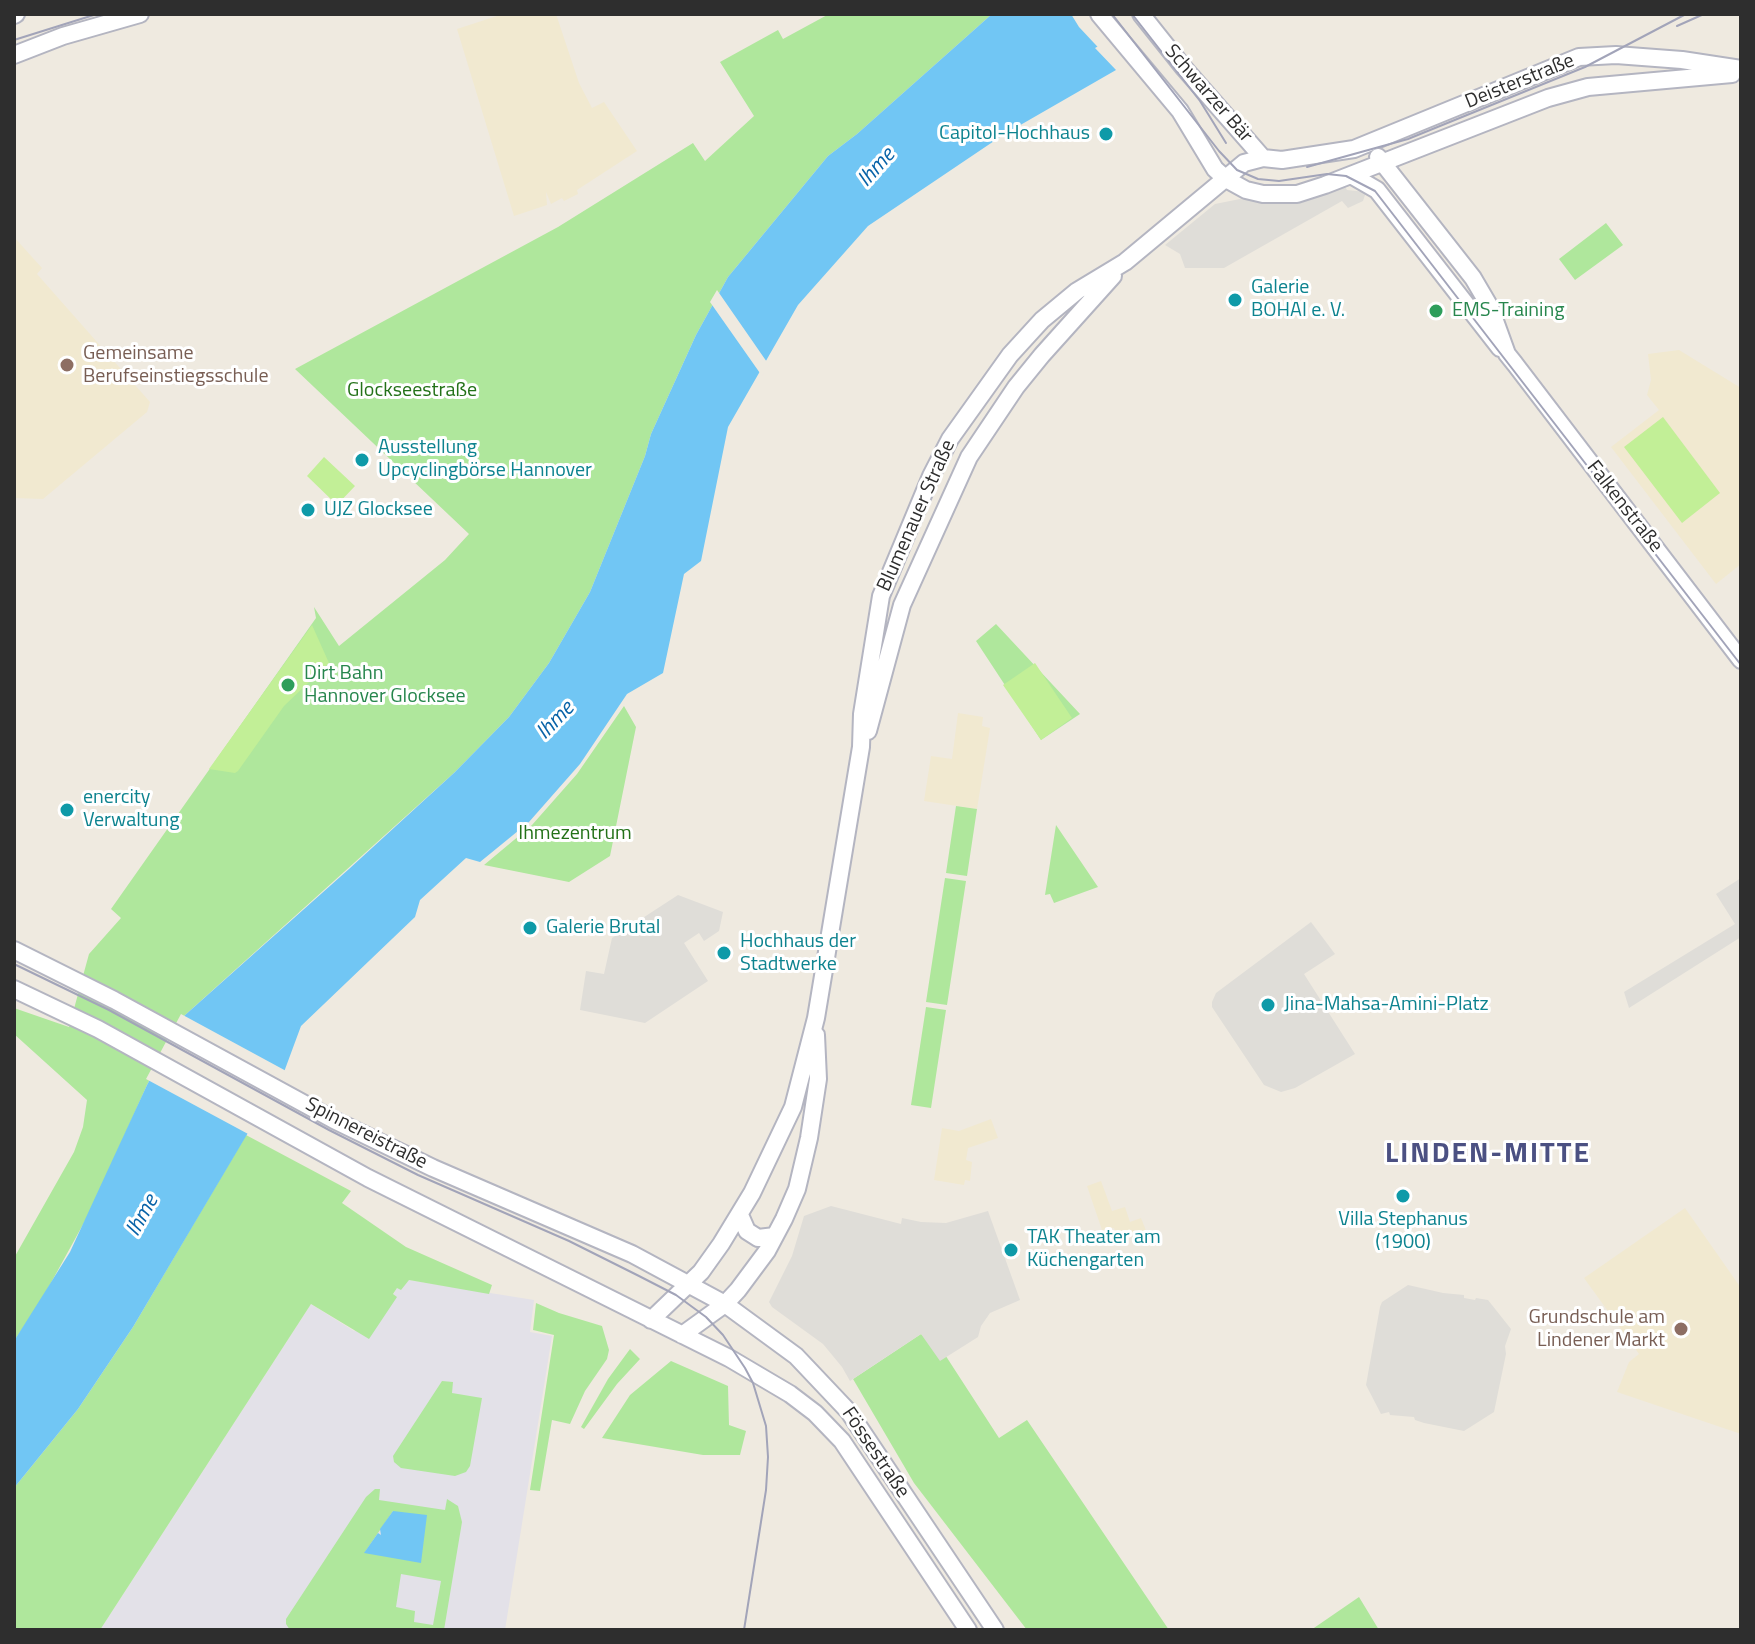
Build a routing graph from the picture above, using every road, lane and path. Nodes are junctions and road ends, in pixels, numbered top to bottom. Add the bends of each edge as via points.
1 (140, 14) edge
2 (1099, 14) edge
3 (1141, 14) edge
4 (14, 55) edge
5 (1741, 72) edge
6 (1354, 149) junction
7 (1263, 158) junction
8 (1384, 161) junction
9 (1356, 173) junction
10 (1226, 179) junction
11 (1125, 262) junction
12 (1507, 354) junction
13 (1741, 660) edge
14 (861, 747) junction
15 (14, 950) edge
16 (14, 989) edge
17 (816, 1018) junction
18 (740, 1215) junction
19 (775, 1236) junction
20 (690, 1283) junction
21 (725, 1304) junction
22 (651, 1320) junction
23 (682, 1335) junction
24 (968, 1630) edge
25 (995, 1630) edge

1 - 4 street
2 - 10 street, Schwarzer Bär via 1180,111
3 - 7 street, Schwarzer Bär
5 - 6 street, Deisterstraße via 1682,60 1579,57
5 - 8 street, Deisterstraße via 1588,87
6 - 7 street, Schwarzer Bär
6 - 8 street
7 - 10 street, Schwarzer Bär via 1244,163
8 - 9 street, Deisterstraße
8 - 12 street, Falkenstraße via 1473,278
9 - 10 street via 1280,195 1246,190
9 - 12 street, Falkenstraße via 1377,190
10 - 11 street, Blumenauer Straße
11 - 14 street, Blumenauer Straße via 1016,387 969,457 902,605
11 - 14 street, Blumenauer Straße via 1042,320 950,439 881,596
12 - 13 street, Falkenstraße
14 - 17 street, Blumenauer Straße
15 - 20 street, Spinnereistraße via 334,1120
16 - 22 street, Spinnereistraße via 98,1029 368,1178
17 - 18 street, Blumenauer Straße via 793,1107
17 - 19 street, Blumenauer Straße via 818,1079 809,1138 797,1189
18 - 19 street via 747,1231 758,1238
18 - 20 street, Blumenauer Straße
19 - 21 street, Blumenauer Straße
20 - 21 street, Spinnereistraße
20 - 22 street, Blumenauer Straße
21 - 23 street, Blumenauer Straße
21 - 25 street, Fössestraße via 796,1356 849,1412
22 - 23 street, Spinnereistraße
23 - 24 street, Fössestraße via 815,1413 842,1441

